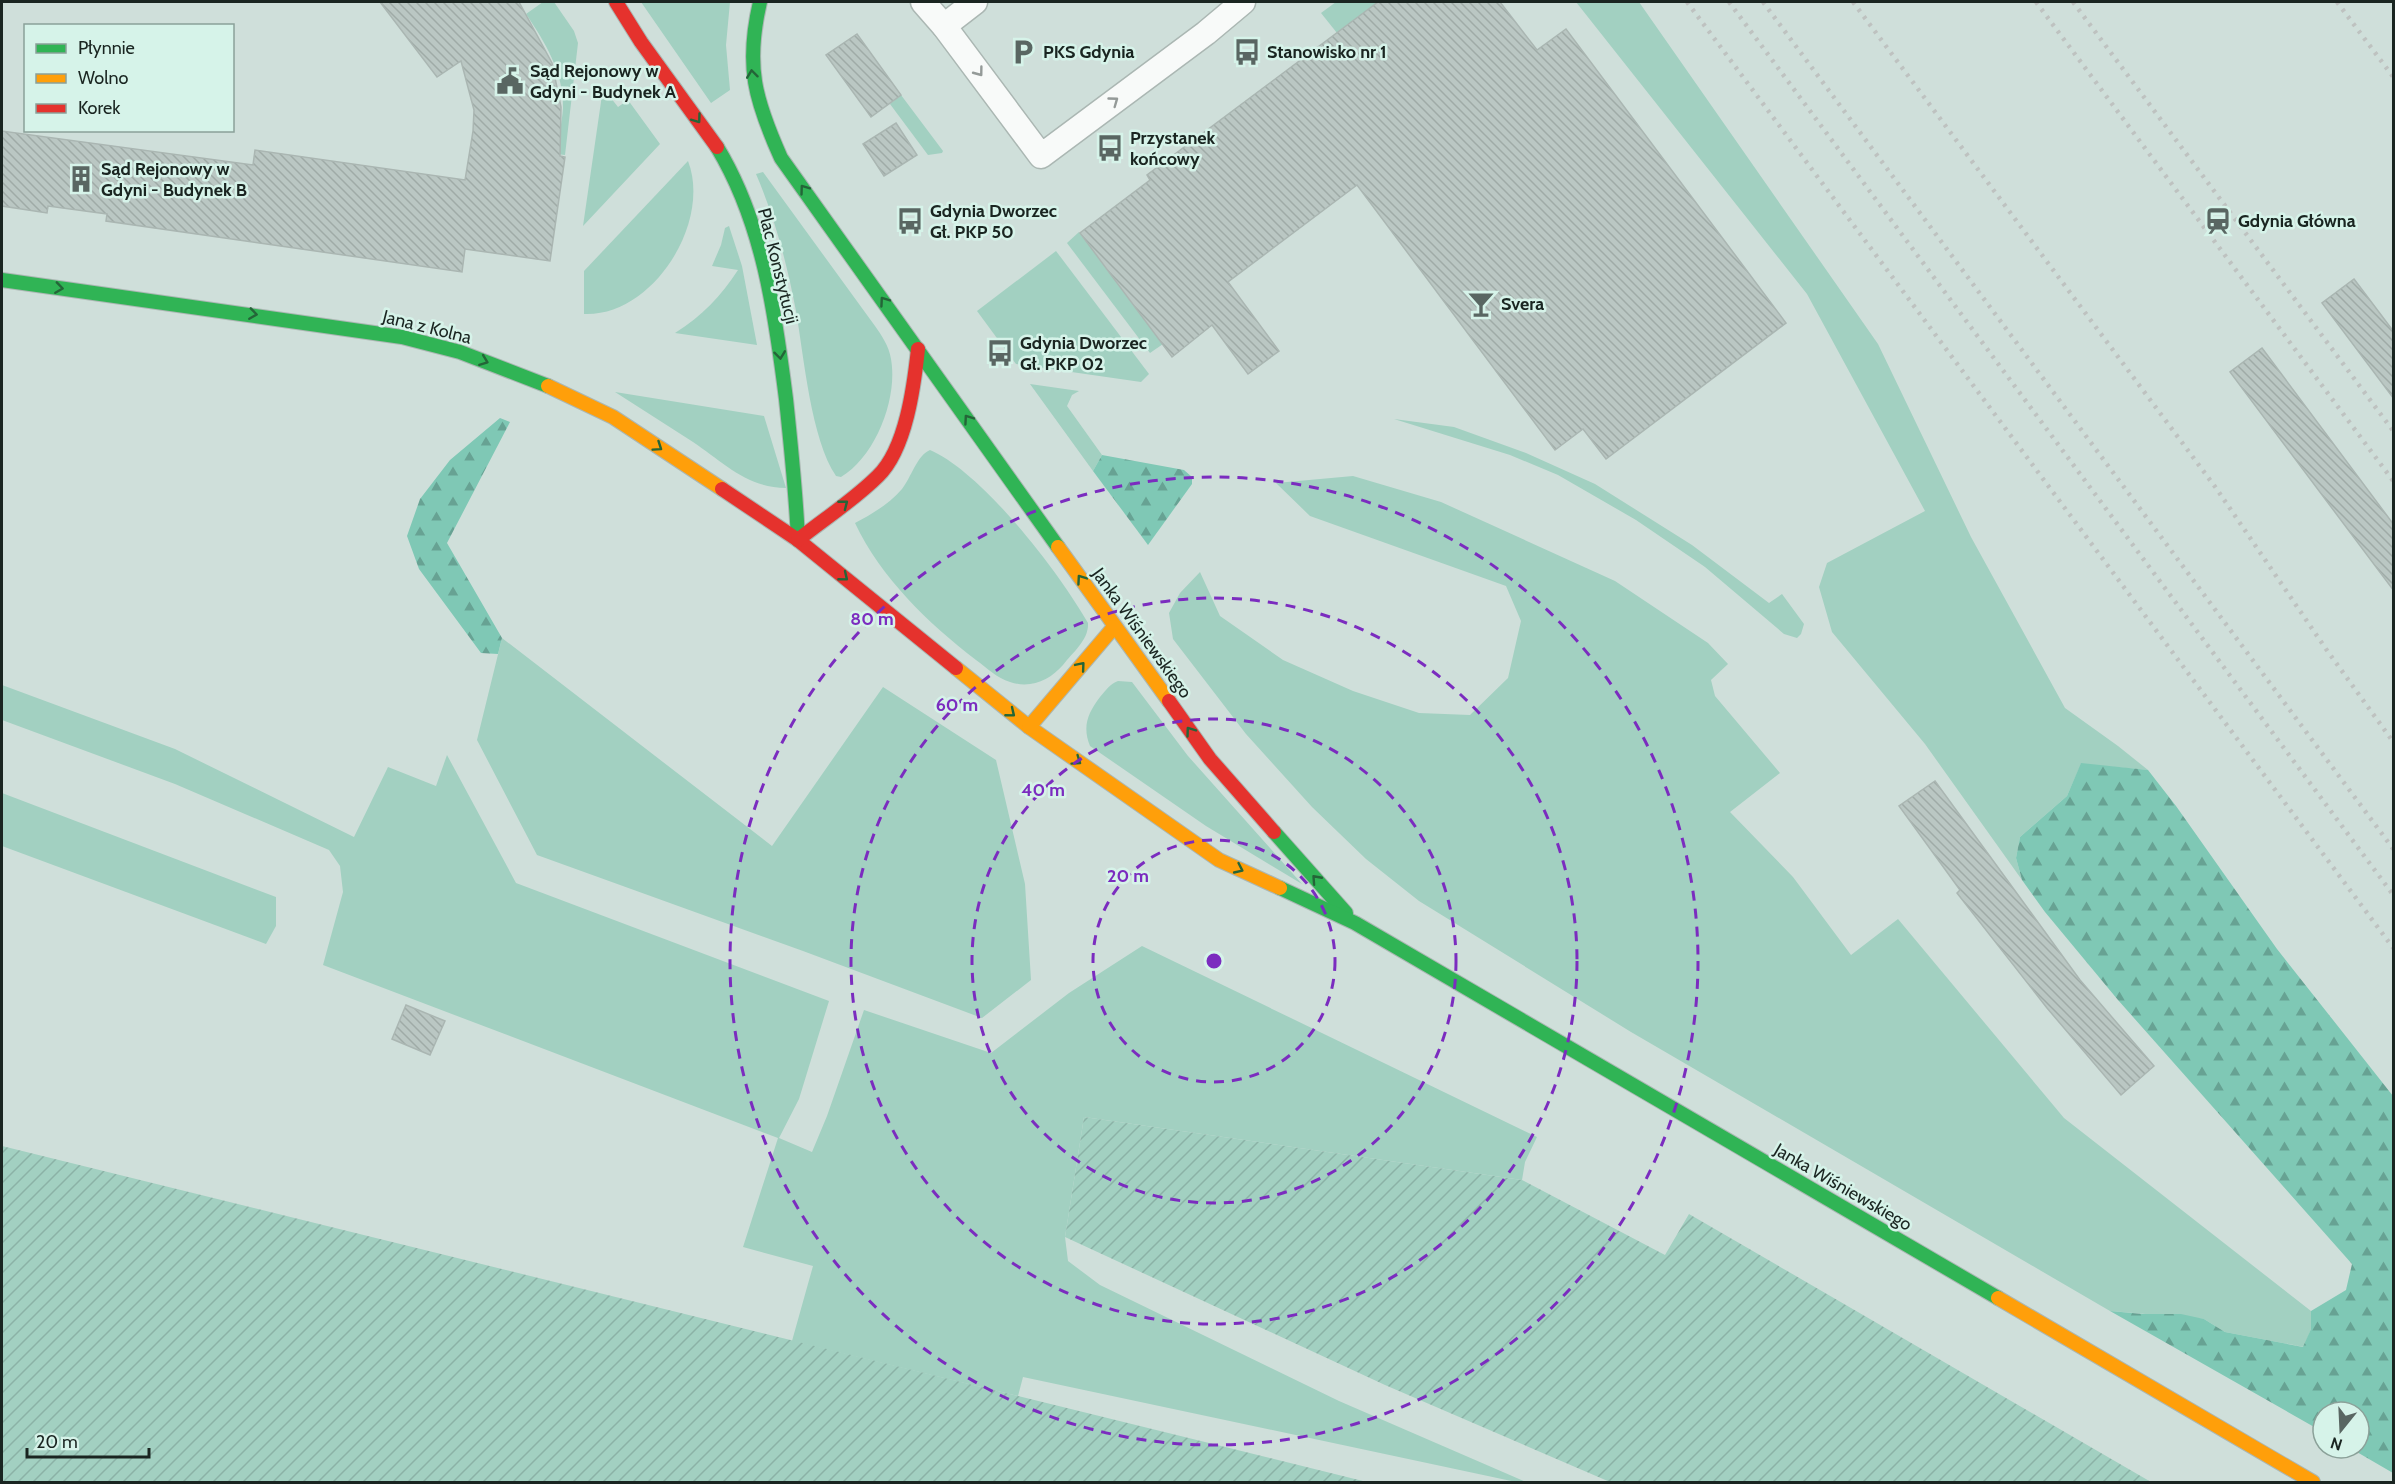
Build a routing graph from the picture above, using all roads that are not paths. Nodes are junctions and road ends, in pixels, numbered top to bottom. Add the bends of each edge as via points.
1 (616, 2) edge
2 (760, 2) edge
3 (923, 2) edge
4 (975, 2) edge
5 (1243, 2) edge
6 (944, 26) junction
7 (2, 280) edge
8 (918, 349) junction
9 (798, 540) junction
10 (1114, 627) junction
11 (1029, 727) junction
12 (1355, 923) junction
13 (2313, 1482) edge

1 -> 9 main road, Plac Konstytucji via 724,158 752,226 777,333 795,478
8 -> 2 main road via 781,158 754,91 750,56
3 - 6 lane
4 - 6 lane
6 -> 5 lane via 1041,156
7 -> 9 main road, Jana z Kolna via 362,330 460,352 548,386 613,417
9 -> 8 main road via 880,475 900,442
10 -> 8 main road, Janka Wiśniewskiego
9 -> 11 main road, Janka Wiśniewskiego
11 -> 10 main road
12 -> 10 main road, Janka Wiśniewskiego via 1209,759
11 -> 12 main road, Janka Wiśniewskiego via 1219,860
12 - 13 main road, Janka Wiśniewskiego

